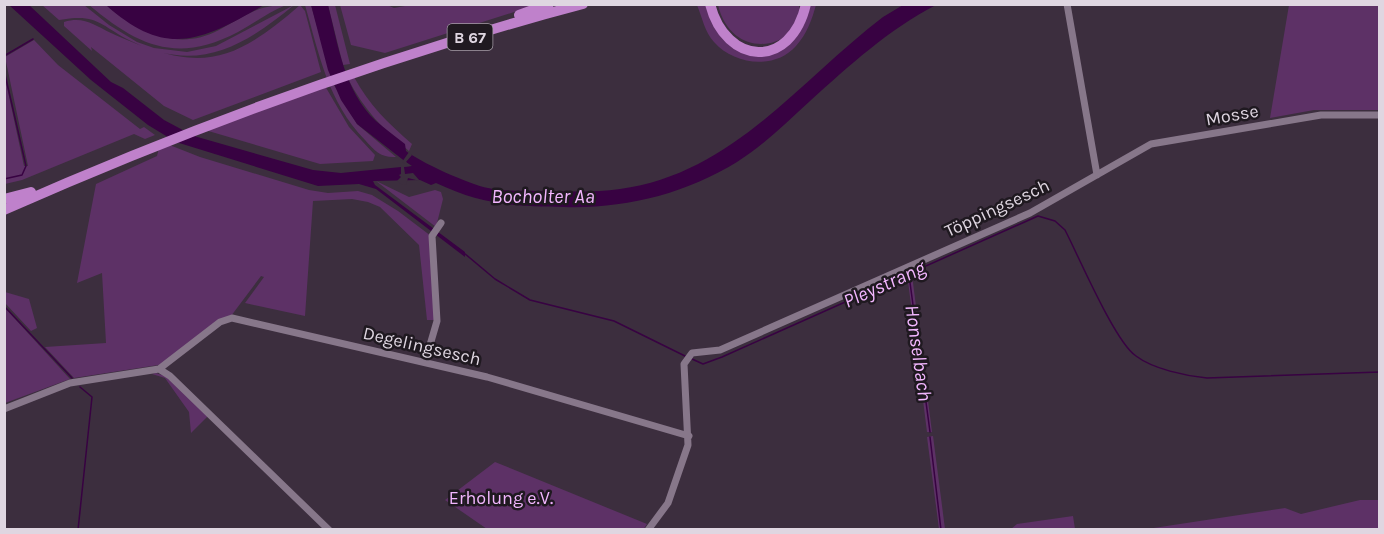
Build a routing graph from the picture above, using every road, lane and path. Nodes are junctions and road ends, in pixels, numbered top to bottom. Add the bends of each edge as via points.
1 (549, 4) edge
2 (566, 4) edge
3 (583, 4) edge
4 (712, 4) edge
5 (804, 4) edge
6 (1067, 4) edge
7 (494, 24) junction
8 (387, 59) junction
9 (1380, 115) edge
10 (1097, 175) junction
11 (28, 196) junction
12 (4, 201) edge
13 (4, 211) edge
14 (437, 229) dead end
15 (425, 362) junction
16 (159, 369) junction
17 (4, 409) edge
18 (689, 436) junction
19 (329, 530) edge
20 (648, 530) edge

1 - 7 highway, B 67
2 - 7 highway, B 67
3 - 8 highway, B 67
4 - 5 highway via 719,21 734,39 762,48 785,40 795,30
6 - 10 street
7 - 8 highway, B 67
8 - 11 highway, B 67 via 233,113
9 - 10 street, Mosse via 1321,116 1151,144
10 - 18 street, Töppingsesch via 1030,213 720,350 692,353 684,364
11 - 12 highway, B 67
11 - 13 highway, B 67
14 - 15 street via 437,321
15 - 16 street, Degelingsesch via 232,318 220,322
15 - 18 street, Degelingsesch
16 - 17 street, Degelingsesch via 70,383
16 - 19 street via 171,376
18 - 20 street, Töppingsesch via 668,503

